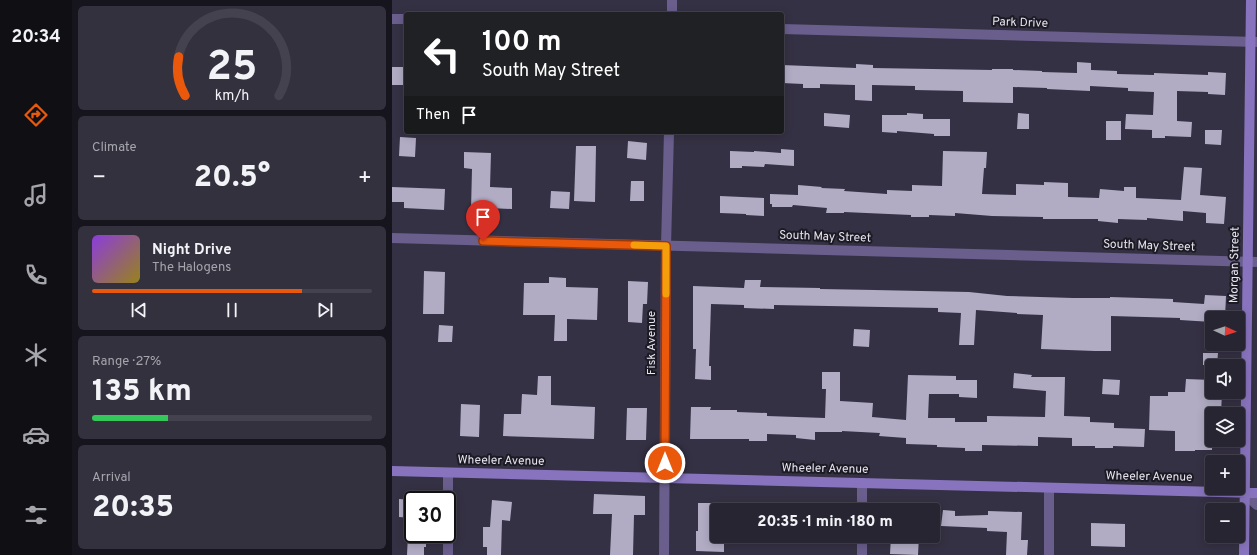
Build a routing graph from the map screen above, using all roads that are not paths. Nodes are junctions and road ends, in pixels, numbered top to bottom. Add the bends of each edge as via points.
1 (672, 0) edge
2 (1251, 0) edge
3 (672, 12) edge
4 (392, 19) edge
5 (404, 19) edge
6 (784, 29) edge
7 (1254, 42) edge
8 (669, 134) edge
9 (392, 238) edge
10 (666, 246) junction
11 (1252, 262) edge
12 (1245, 464) edge
13 (392, 471) edge
14 (448, 473) junction
15 (665, 478) junction
16 (862, 483) junction
17 (1049, 488) junction
18 (1205, 492) edge
19 (1245, 493) edge
20 (1257, 493) edge
21 (1245, 494) edge
22 (1244, 495) edge
23 (862, 503) edge
24 (1257, 505) edge
25 (862, 543) edge
26 (448, 555) edge
27 (664, 555) edge
28 (862, 555) edge
29 (1049, 555) edge
30 (1244, 555) edge

1 - 3 street
2 - 7 street, Morgan Street
4 - 5 street
6 - 7 street, Park Drive
7 - 11 street, Morgan Street
8 - 10 street, Fisk Avenue
9 - 10 street, South May Street
10 - 11 street, South May Street
10 - 15 street, Fisk Avenue
11 - 12 street, Morgan Street
13 - 14 street, Wheeler Avenue
14 - 15 street, Wheeler Avenue
14 - 26 street
15 - 16 street, Wheeler Avenue
15 - 27 street, Fisk Avenue
16 - 17 street, Wheeler Avenue
16 - 23 street
17 - 18 street, Wheeler Avenue
17 - 29 street
19 - 20 street, Wheeler Avenue
21 - 24 street
22 - 30 street, Morgan Street
25 - 28 street

